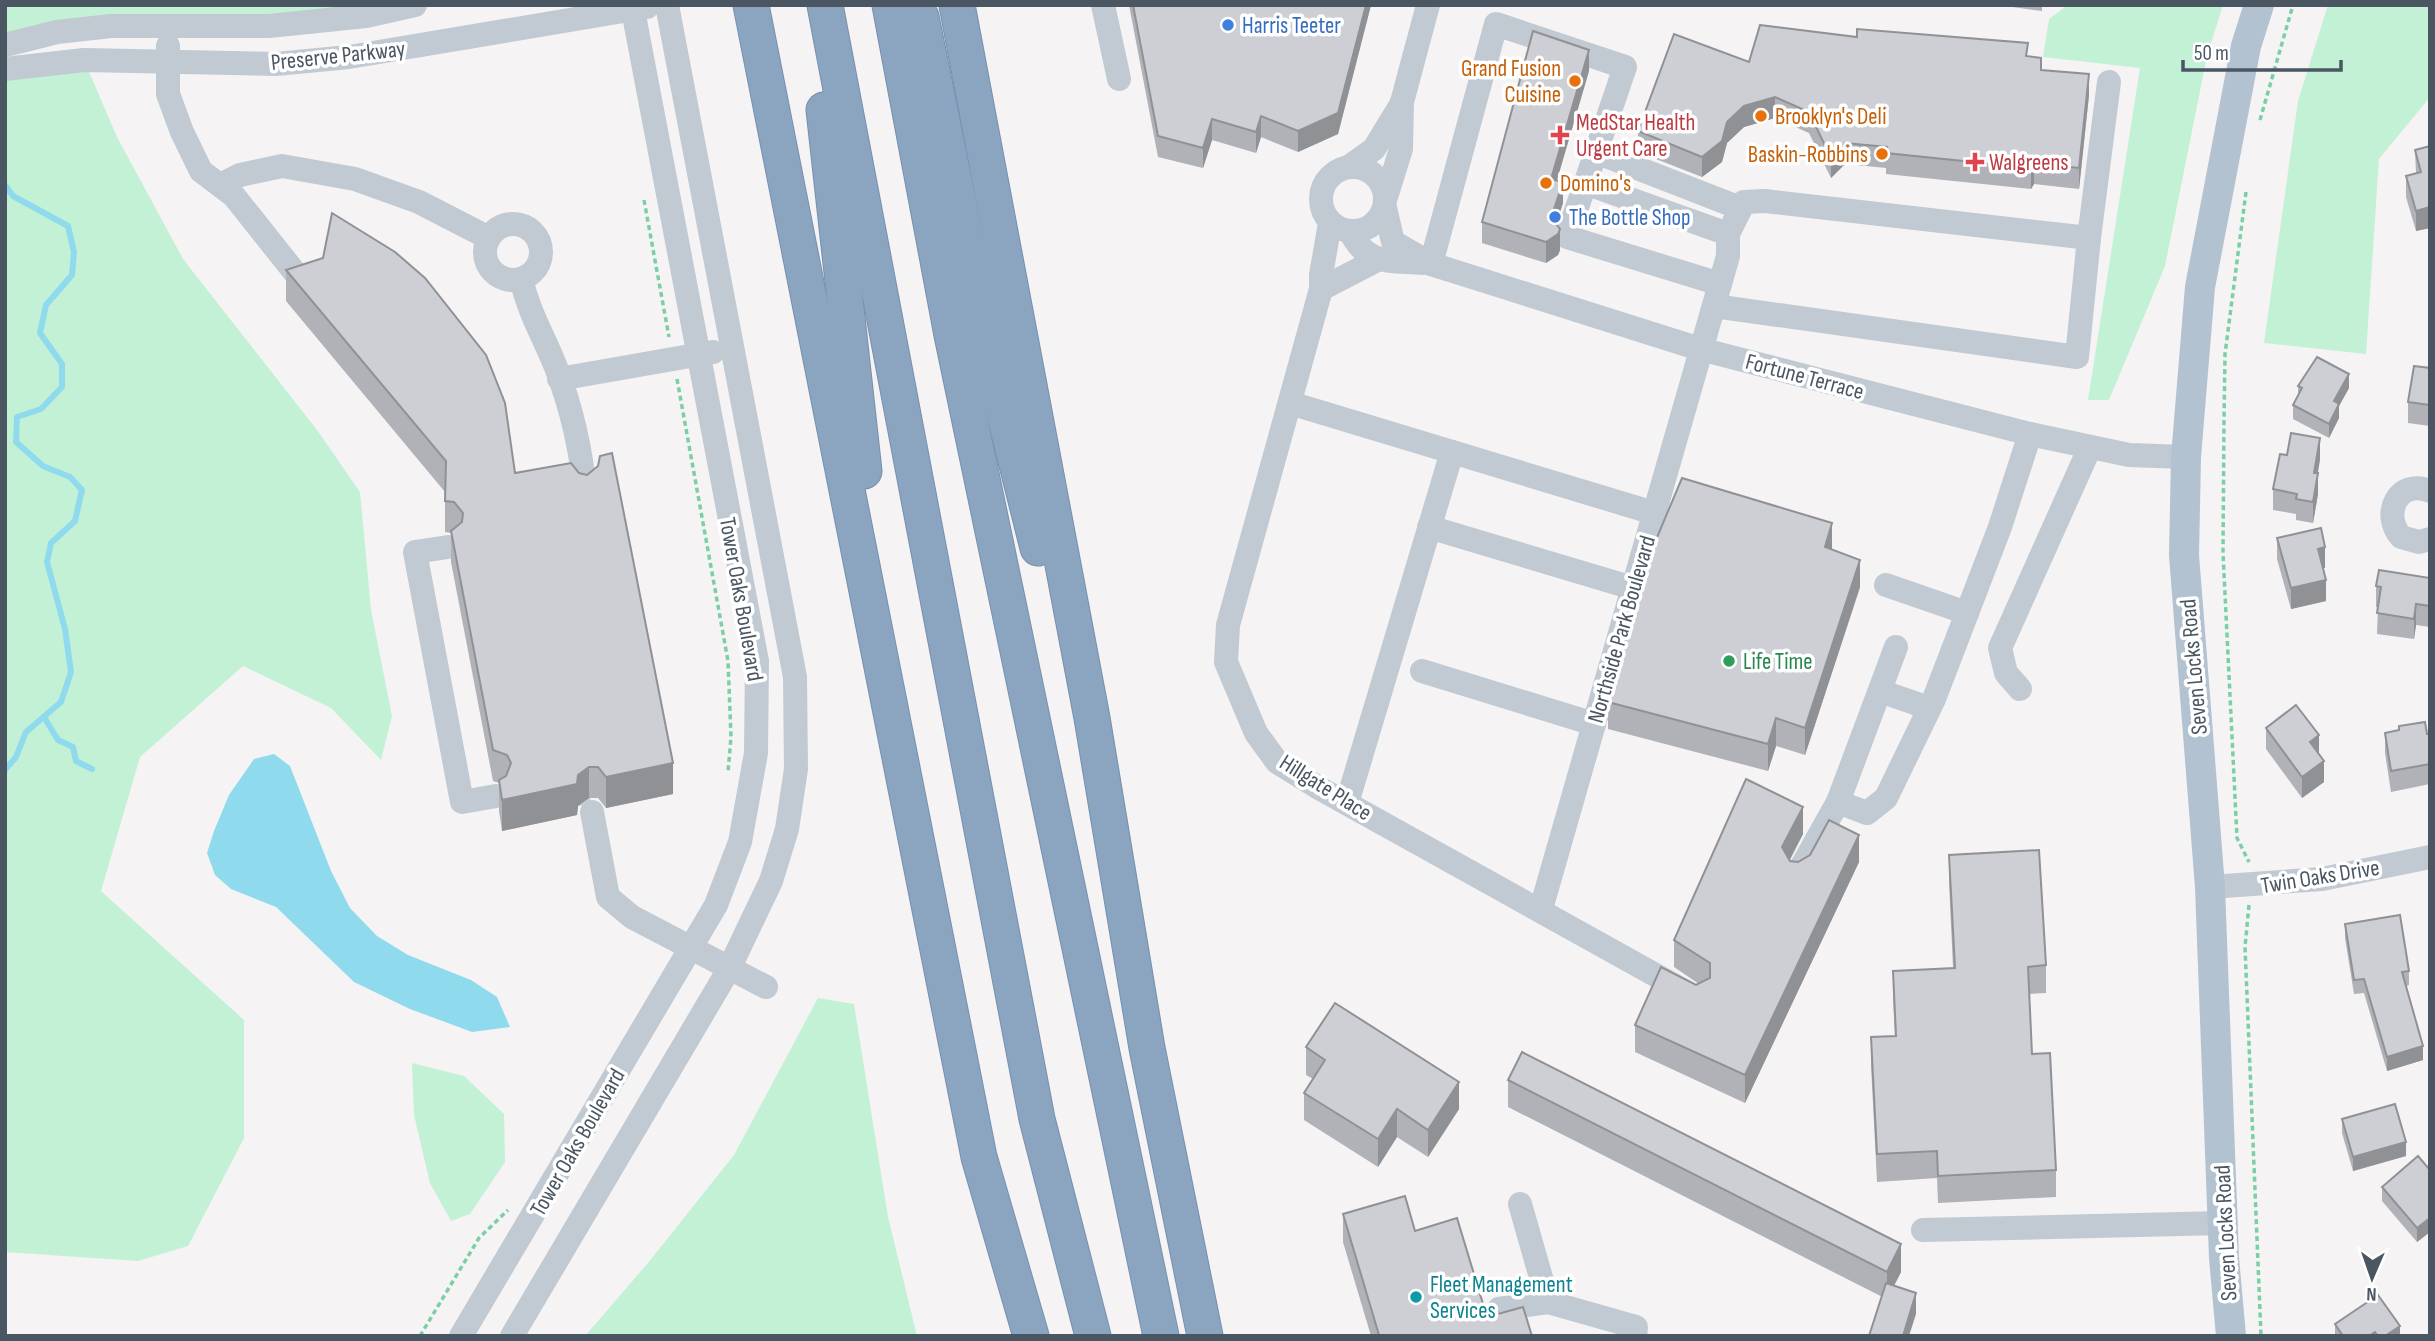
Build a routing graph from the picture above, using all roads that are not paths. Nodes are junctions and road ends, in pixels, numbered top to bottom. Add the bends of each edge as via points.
1 (415, 5) edge
2 (751, 5) edge
3 (812, 5) edge
4 (825, 5) edge
5 (890, 5) edge
6 (912, 5) edge
7 (957, 5) edge
8 (1103, 5) edge
9 (1428, 5) edge
10 (2259, 5) edge
11 (667, 6) edge
12 (632, 7) edge
13 (169, 27) junction
14 (5, 45) edge
15 (167, 61) junction
16 (5, 69) edge
17 (1119, 79) dead end
18 (2109, 82) dead end
19 (1402, 102) junction
20 (1596, 152) junction
21 (1350, 166) junction
22 (1585, 183) junction
23 (220, 185) junction
24 (1385, 202) junction
25 (1740, 208) junction
26 (1340, 227) junction
27 (1728, 234) junction
28 (489, 238) junction
29 (2090, 238) junction
30 (1377, 260) junction
31 (1431, 264) junction
32 (300, 279) edge
33 (522, 279) junction
34 (1321, 289) junction
35 (1717, 295) junction
36 (731, 349) junction
37 (1700, 349) junction
38 (685, 357) junction
39 (559, 379) junction
40 (1290, 403) junction
41 (2030, 434) junction
42 (2090, 447) junction
43 (1452, 452) junction
44 (2186, 457) junction
45 (2430, 491) edge
46 (579, 492) edge
47 (1654, 513) junction
48 (1429, 527) junction
49 (2430, 539) edge
50 (448, 547) dead end
51 (1886, 585) dead end
52 (1633, 588) junction
53 (1967, 613) junction
54 (1896, 647) dead end
55 (1422, 671) dead end
56 (2020, 689) dead end
57 (1880, 691) junction
58 (1929, 708) junction
59 (891, 713) junction
60 (1092, 718) junction
61 (1594, 724) junction
62 (496, 796) dead end
63 (1838, 802) junction
64 (1348, 803) junction
65 (586, 813) tunnel mouth
66 (2429, 862) edge
67 (1797, 875) edge
68 (2210, 887) junction
69 (1541, 909) junction
70 (691, 949) junction
71 (729, 969) junction
72 (766, 987) dead end
73 (1697, 998) edge
74 (1520, 1204) dead end
75 (2223, 1223) junction
76 (1923, 1230) dead end
77 (1548, 1302) junction
78 (1499, 1309) dead end
79 (461, 1336) edge
80 (512, 1336) edge
81 (1031, 1336) edge
82 (1093, 1336) edge
83 (1161, 1336) edge
84 (1205, 1336) edge
85 (1635, 1336) edge
86 (2231, 1336) edge

1 - 13 street, Preserve Parkway via 366,16 269,26
2 - 59 highway
3 - 59 highway
4 - 82 highway via 1037,1119
5 - 83 highway via 952,335
6 - 60 highway via 921,17 989,353 1043,569
7 - 60 highway
8 - 17 street
9 - 19 street
10 - 44 main road, Seven Locks Road via 2246,46 2200,287
11 - 12 street, Preserve Parkway
11 - 36 street, Tower Oaks Boulevard
12 - 15 street, Preserve Parkway via 349,57 276,64
12 - 38 street, Tower Oaks Boulevard
13 - 14 street, Preserve Parkway via 111,26 57,32
13 - 15 street
15 - 16 street, Preserve Parkway via 84,61
15 - 23 street via 169,93 181,132 201,171
18 - 29 street
19 - 21 street via 1374,149
19 - 24 street via 1401,149
20 - 22 street
20 - 25 street
20 - 31 street via 1625,67 1496,24
21 - 24 street via 1377,177
21 - 26 street via 1331,175 1321,192 1323,212
22 - 27 street
22 - 35 street via 1567,237
23 - 28 street via 240,175 282,166 355,179 419,202
23 - 32 street via 234,195
24 - 26 street via 1371,226
24 - 31 street, Fortune Terrace via 1393,242
25 - 27 street, Northside Park Boulevard
25 - 29 street via 1744,202 1765,201
26 - 30 street
26 - 34 street, Hillgate Place via 1321,275
27 - 35 street, Northside Park Boulevard via 1728,256
28 - 33 street via 484,253 489,268 512,281
28 - 33 street via 506,225 518,224 536,236 541,246 539,263
29 - 35 street via 2077,358
30 - 31 street, Fortune Terrace
30 - 34 street
31 - 37 street, Fortune Terrace
33 - 39 street via 529,311
34 - 40 street, Hillgate Place
35 - 37 street, Northside Park Boulevard
36 - 38 street
36 - 71 street, Tower Oaks Boulevard via 795,677 796,769 771,881
37 - 41 street, Fortune Terrace
37 - 47 street, Northside Park Boulevard
38 - 39 street
38 - 70 street, Tower Oaks Boulevard via 757,661 758,693 756,753 740,842 716,905
39 - 46 street via 576,441 566,457 567,479
40 - 43 street
40 - 64 street, Hillgate Place via 1228,625 1226,662 1256,733 1278,762
41 - 42 street, Fortune Terrace
41 - 53 street
42 - 44 street, Fortune Terrace via 2129,455
42 - 56 street via 2000,648 2006,673
43 - 47 street
43 - 48 street
44 - 68 main road, Seven Locks Road via 2184,555
45 - 49 street via 2407,490 2399,495 2391,512 2401,537 2419,542
47 - 52 street, Northside Park Boulevard
48 - 52 street
48 - 64 street
50 - 62 street via 415,552 462,802
51 - 53 street
52 - 61 street, Northside Park Boulevard
53 - 58 street
54 - 57 street
55 - 61 street
57 - 58 street
57 - 63 street
58 - 63 street via 1886,798 1867,813
59 - 81 highway via 979,1157
60 - 84 highway via 1147,1048
61 - 69 street, Northside Park Boulevard
63 - 67 street
64 - 69 street, Hillgate Place
65 - 70 street via 608,897 632,917
66 - 68 street, Twin Oaks Drive via 2322,879
68 - 75 main road, Seven Locks Road
69 - 73 street, Hillgate Place
70 - 71 street
70 - 79 street, Tower Oaks Boulevard
71 - 72 street
71 - 80 street, Tower Oaks Boulevard
74 - 77 street
75 - 76 street
75 - 86 main road, Seven Locks Road
77 - 78 street
77 - 85 street via 1636,1327

